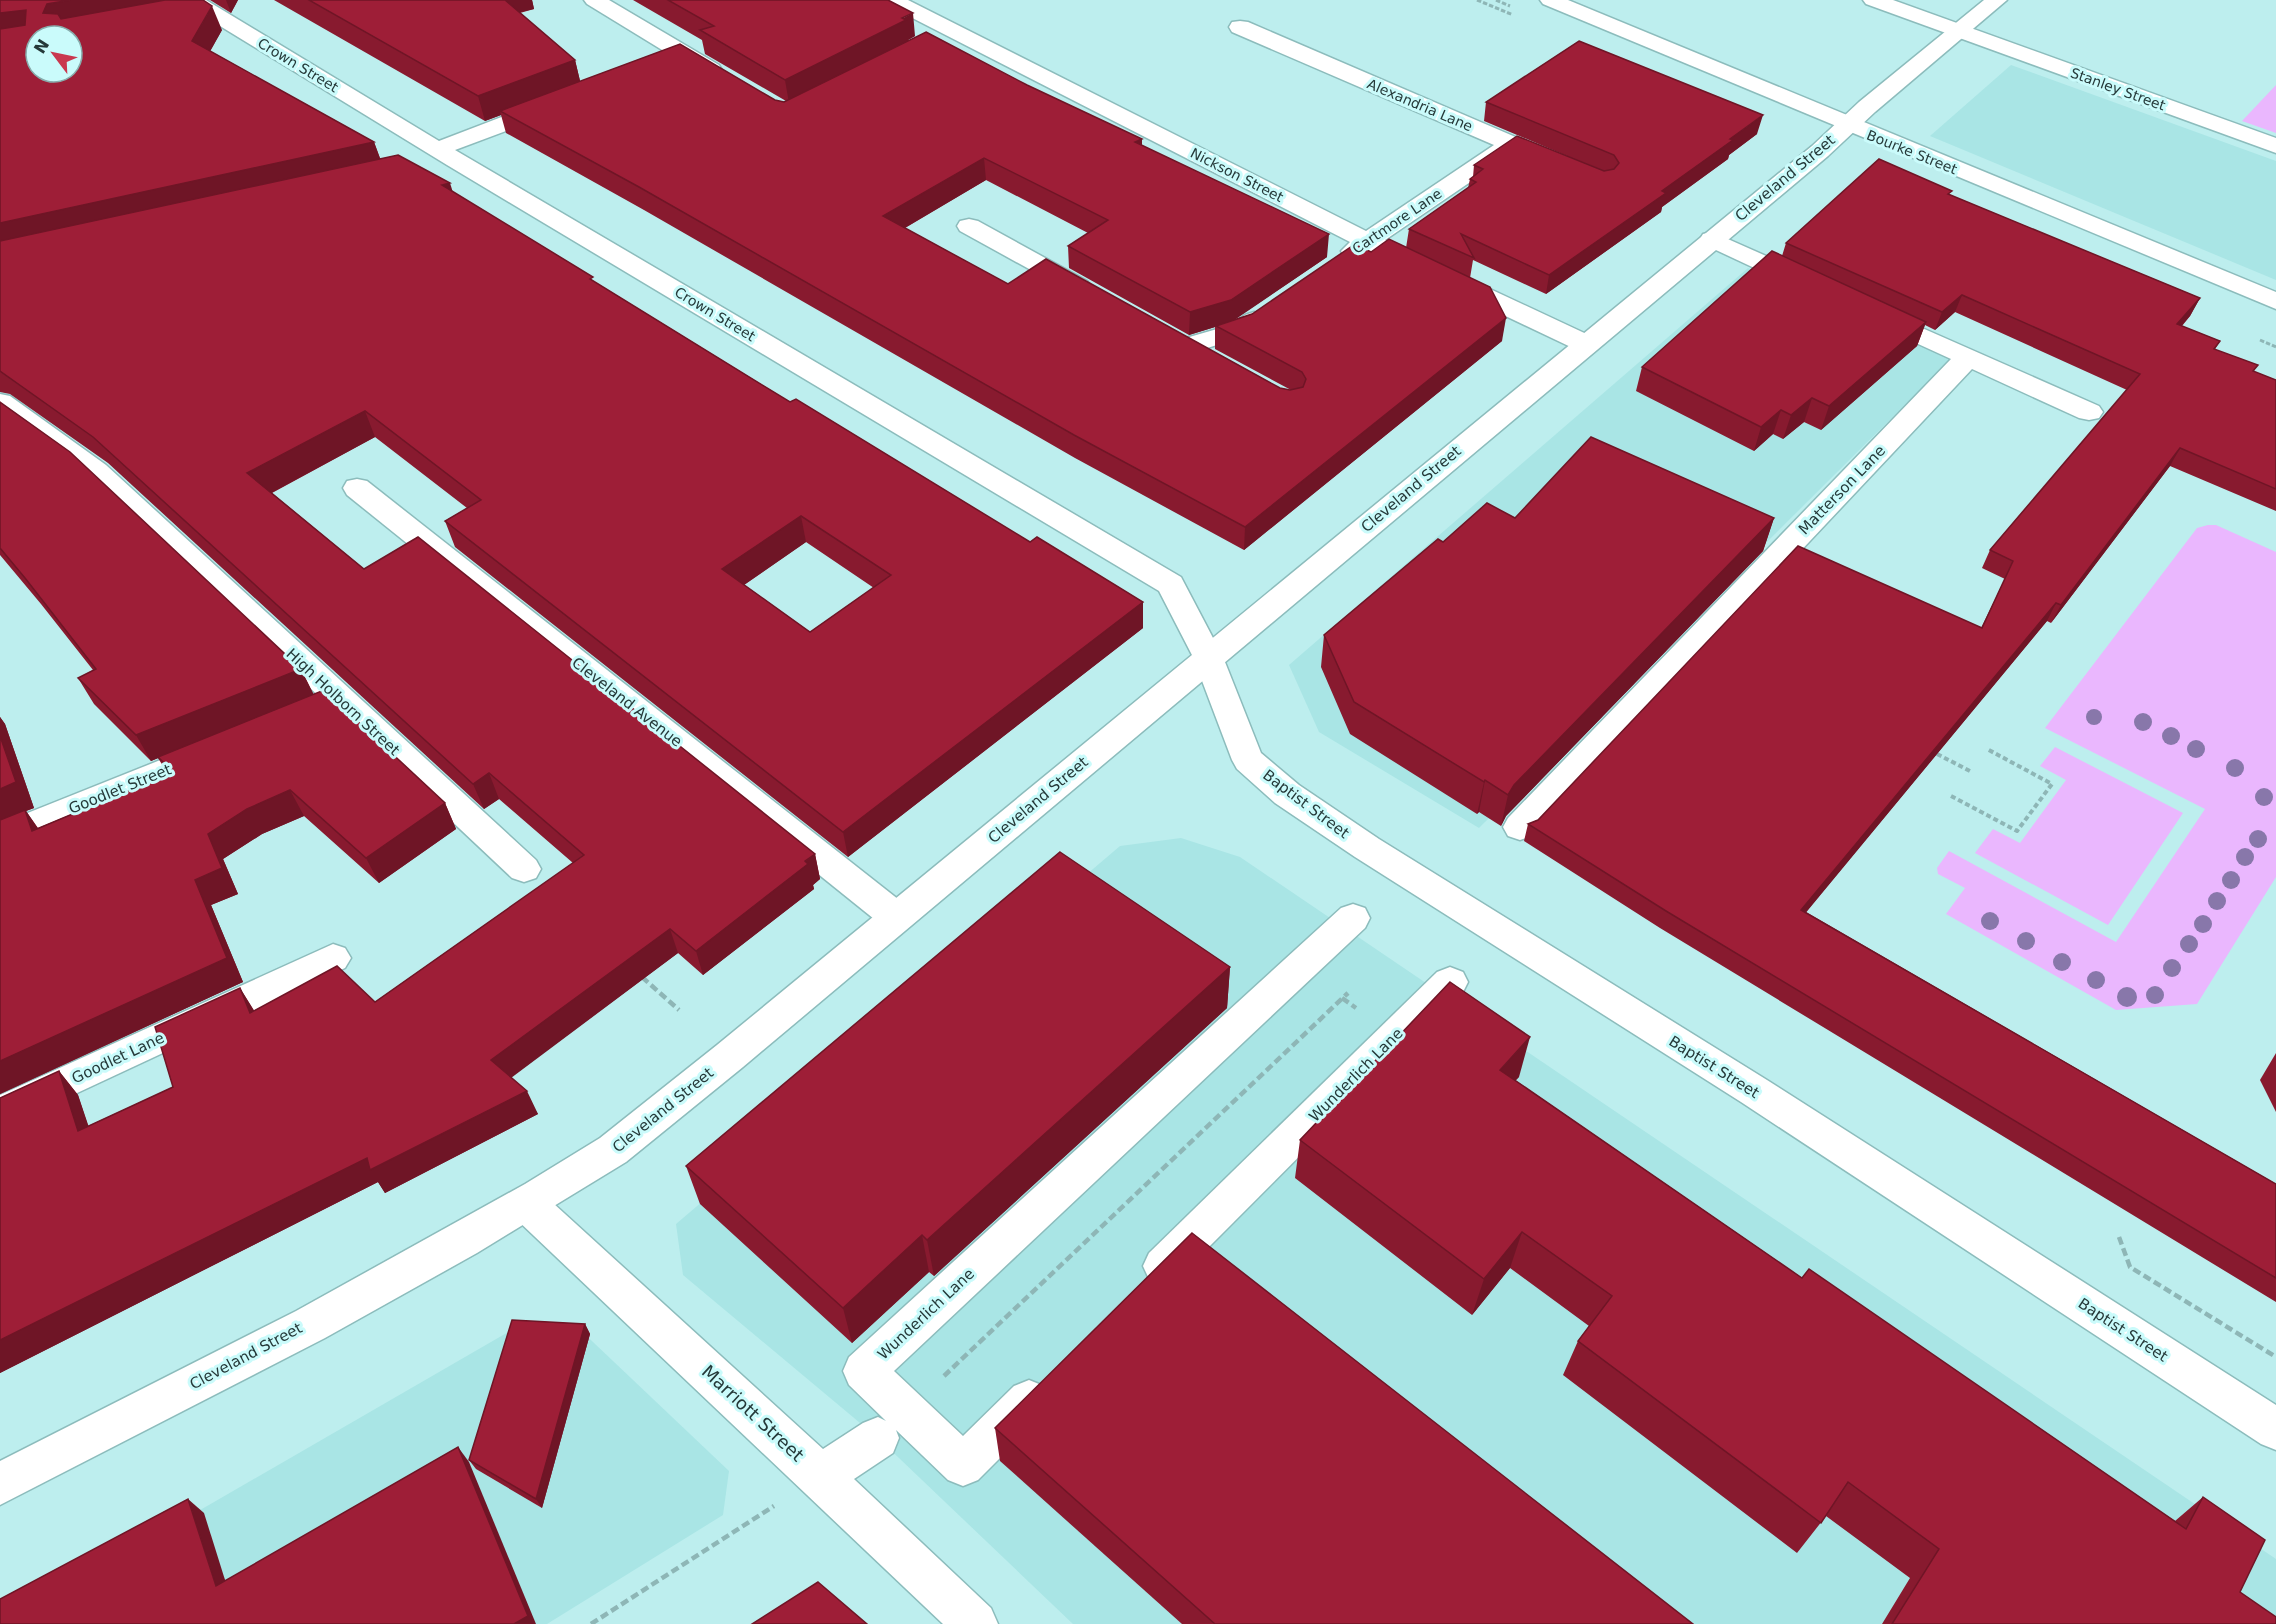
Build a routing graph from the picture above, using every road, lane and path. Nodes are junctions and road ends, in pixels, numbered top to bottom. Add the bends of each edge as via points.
1 (594, 0) edge
2 (892, 0) edge
3 (1550, 0) edge
4 (1873, 0) edge
5 (1997, 0) edge
6 (199, 5) edge
7 (174, 16) edge
8 (1240, 27) dead end
9 (1959, 31) junction
10 (686, 55) junction
11 (664, 63) edge
12 (726, 79) edge
13 (569, 100) edge
14 (1847, 125) junction
15 (1511, 144) junction
16 (2276, 146) edge
17 (447, 155) junction
18 (420, 168) edge
19 (1571, 169) edge
20 (969, 226) dead end
21 (1712, 239) junction
22 (1367, 241) junction
23 (1338, 261) edge
24 (1823, 291) edge
25 (1094, 295) edge
26 (2276, 301) edge
27 (1854, 305) edge
28 (1269, 310) edge
29 (1586, 344) junction
30 (1968, 357) junction
31 (1217, 363) edge
32 (0, 402) edge
33 (2089, 412) dead end
34 (357, 488) dead end
35 (1208, 657) junction
36 (341, 699) junction
37 (308, 712) edge
38 (231, 744) edge
39 (1987, 749) dead end
40 (1937, 754) edge
41 (1970, 771) dead end
42 (1951, 796) dead end
43 (1521, 827) dead end
44 (0, 838) edge
45 (524, 869) dead end
46 (896, 917) junction
47 (1353, 918) dead end
48 (333, 958) dead end
49 (636, 971) edge
50 (1450, 982) edge
51 (1342, 998) dead end
52 (679, 1010) dead end
53 (0, 1113) edge
54 (528, 1205) junction
55 (2119, 1237) dead end
56 (1139, 1290) edge
57 (2276, 1357) edge
58 (960, 1363) dead end
59 (1055, 1373) edge
60 (2276, 1429) edge
61 (878, 1438) dead end
62 (820, 1476) junction
63 (0, 1484) edge
64 (591, 1624) edge
65 (975, 1624) edge

1 - 10 street
2 - 22 street, Nickson Street via 941,37
3 - 14 street, Bourke Street
4 - 9 street, Stanley Street
5 - 9 street, Cleveland Street
6 - 7 street
6 - 17 street, Crown Street
8 - 15 street, Alexandria Lane
9 - 14 street, Cleveland Street
9 - 16 street, Stanley Street
10 - 11 street
10 - 12 street
13 - 17 street
14 - 21 street, Cleveland Street
14 - 26 street, Bourke Street
15 - 19 street, Alexandria Lane
15 - 22 street, Cartmore Lane
17 - 18 street
17 - 35 street, Crown Street via 1170,584
20 - 25 street
21 - 24 street
21 - 29 street, Cleveland Street
22 - 23 street, Cartmore Lane
22 - 29 street, Nickson Street
27 - 30 street
28 - 31 street via 1240,330 1178,340
29 - 35 street, Cleveland Street
30 - 33 street
30 - 43 street, Matterson Lane
32 - 36 street, High Holborn Street via 96,471
34 - 46 street, Cleveland Avenue
35 - 46 street, Cleveland Street
35 - 60 street, Baptist Street via 1248,760 1287,794
36 - 37 street
36 - 45 street, High Holborn Street
38 - 44 street, Goodlet Street
39 - 42 path via 2052,784 2017,831
40 - 41 path
46 - 54 street, Cleveland Street via 613,1150
47 - 59 street, Wunderlich Lane via 864,1371 963,1465
48 - 53 street, Goodlet Lane
49 - 52 path
50 - 56 street, Wunderlich Lane
51 - 58 path
54 - 62 street, Marriott Street
54 - 63 street, Cleveland Street via 429,1261
55 - 57 path via 2130,1267
61 - 62 street
62 - 64 path
62 - 65 street, Marriott Street

